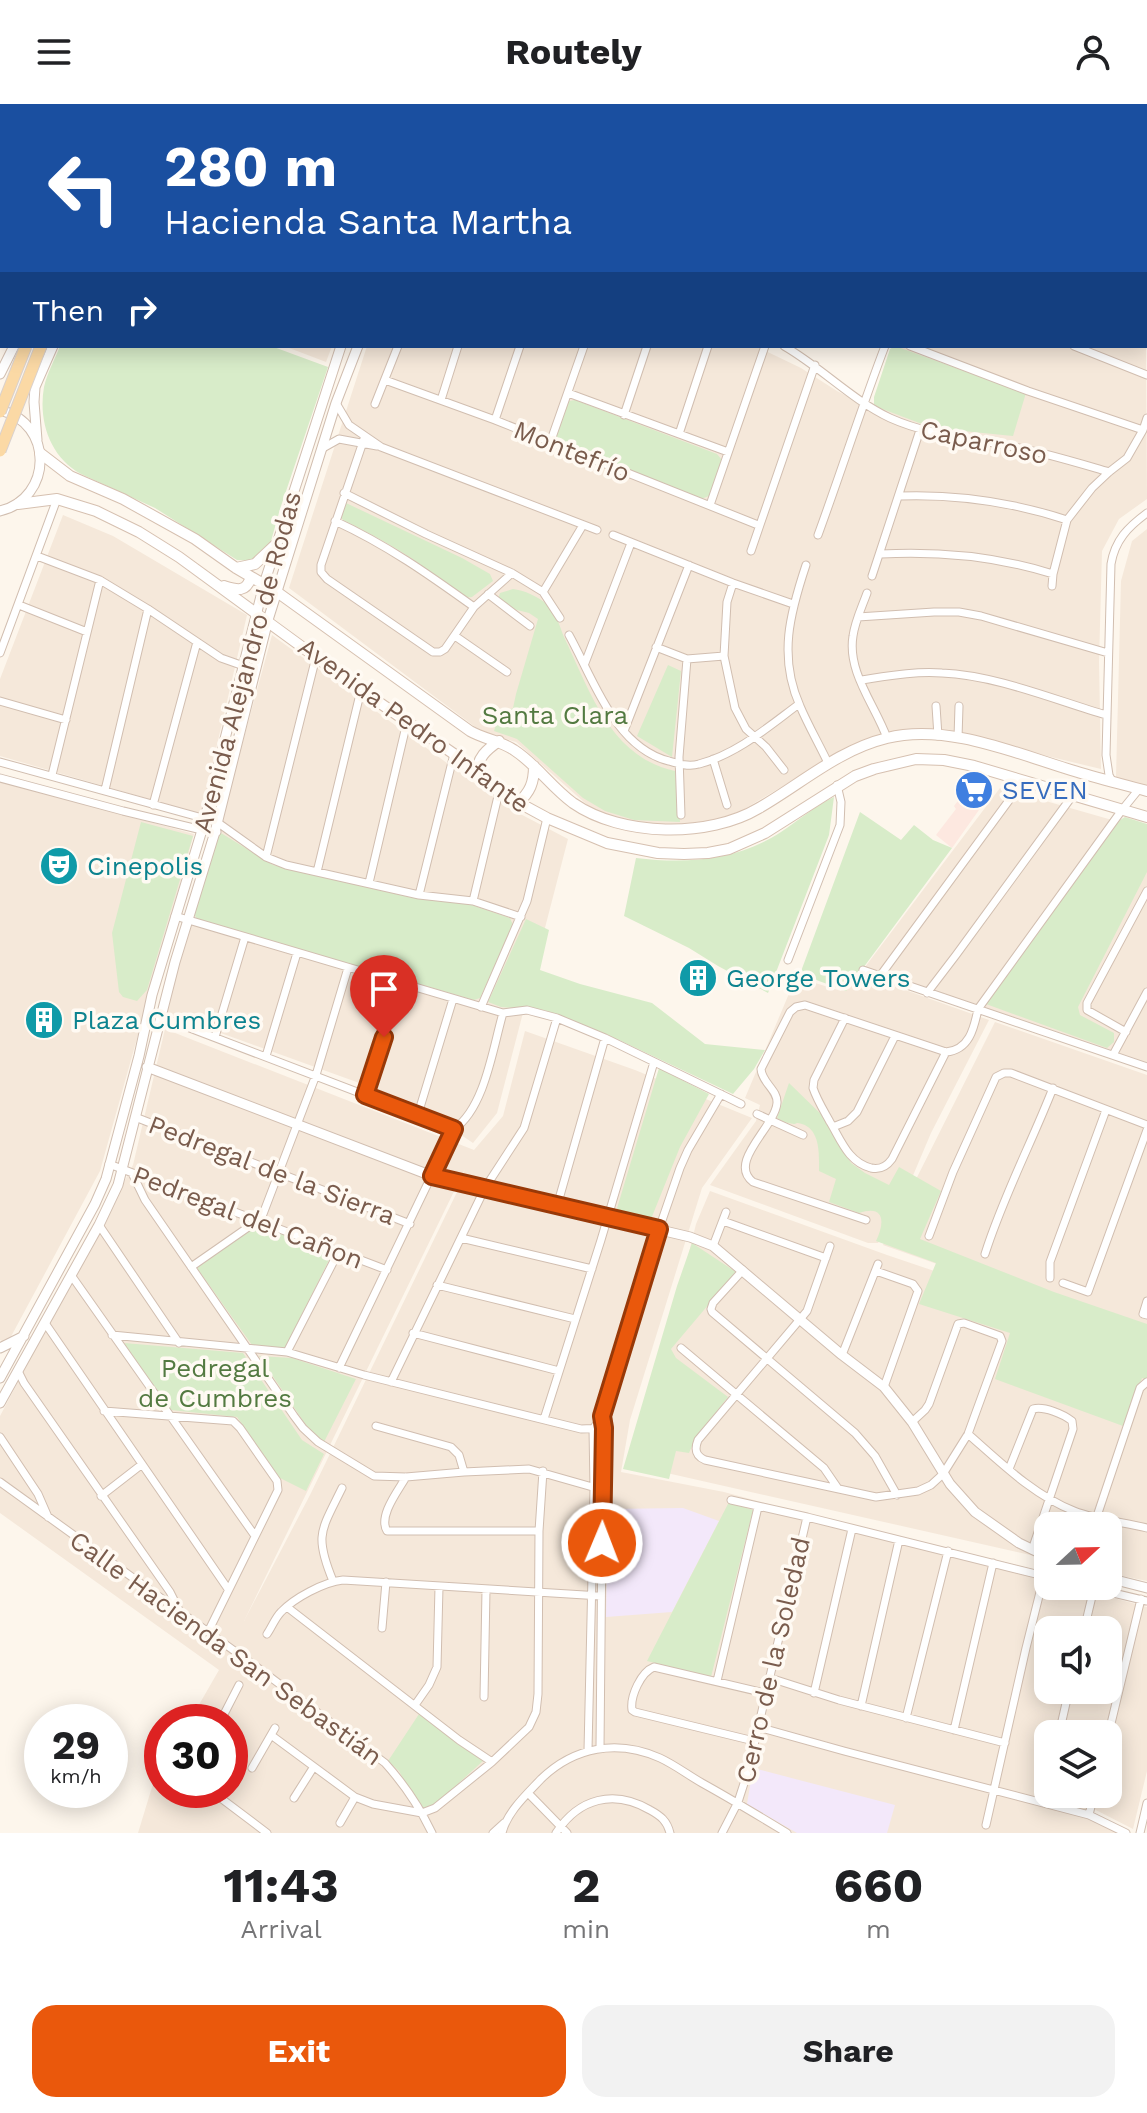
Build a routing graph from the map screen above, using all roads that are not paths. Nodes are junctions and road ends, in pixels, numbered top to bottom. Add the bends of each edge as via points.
1 (13, 348) edge
2 (25, 348) edge
3 (40, 348) edge
4 (52, 348) edge
5 (340, 348) edge
6 (357, 348) edge
7 (397, 348) edge
8 (457, 348) edge
9 (519, 348) edge
10 (583, 348) edge
11 (646, 348) edge
12 (707, 348) edge
13 (764, 348) edge
14 (787, 348) edge
15 (884, 348) edge
16 (915, 348) edge
17 (1079, 348) edge
18 (815, 365) junction
19 (0, 374) edge
20 (1147, 375) edge
21 (385, 380) junction
22 (568, 393) junction
23 (441, 400) junction
24 (336, 403) junction
25 (863, 403) junction
26 (375, 404) dead end
27 (0, 411) edge
28 (624, 415) junction
29 (1147, 418) edge
30 (495, 420) junction
31 (920, 430) junction
32 (1143, 430) junction
33 (679, 434) junction
34 (363, 440) junction
35 (550, 443) junction
36 (39, 448) junction
37 (323, 448) junction
38 (0, 451) edge
39 (728, 452) junction
40 (1109, 472) junction
41 (344, 493) junction
42 (900, 496) junction
43 (57, 499) junction
44 (18, 504) junction
45 (710, 505) junction
46 (1, 513) edge
47 (1147, 513) edge
48 (1067, 520) junction
49 (335, 521) junction
50 (583, 525) junction
51 (758, 525) junction
52 (597, 530) dead end
53 (613, 535) dead end
54 (818, 535) dead end
55 (631, 543) junction
56 (275, 545) junction
57 (751, 551) dead end
58 (881, 554) junction
59 (37, 556) junction
60 (689, 565) junction
61 (806, 565) dead end
62 (236, 568) junction
63 (512, 573) junction
64 (1053, 574) junction
65 (872, 576) dead end
66 (251, 577) junction
67 (100, 580) junction
68 (215, 582) junction
69 (733, 583) junction
70 (264, 584) junction
71 (1052, 586) dead end
72 (277, 592) junction
73 (543, 592) junction
74 (867, 593) dead end
75 (488, 594) junction
76 (793, 604) junction
77 (19, 605) junction
78 (474, 607) junction
79 (148, 609) junction
80 (257, 612) junction
81 (858, 617) junction
82 (560, 618) dead end
83 (268, 620) junction
84 (530, 626) dead end
85 (87, 632) junction
86 (569, 635) dead end
87 (455, 636) junction
88 (197, 642) junction
89 (656, 647) junction
90 (0, 653) edge
91 (1108, 653) junction
92 (724, 656) junction
93 (316, 657) junction
94 (687, 659) junction
95 (585, 663) junction
96 (244, 668) junction
97 (255, 670) junction
98 (507, 672) dead end
99 (861, 680) junction
100 (361, 690) junction
101 (0, 701) edge
102 (799, 704) junction
103 (936, 706) dead end
104 (959, 706) dead end
105 (1106, 715) junction
106 (66, 720) junction
107 (407, 722) junction
108 (624, 731) junction
109 (755, 736) junction
110 (938, 736) junction
111 (887, 738) junction
112 (958, 738) junction
113 (499, 741) junction
114 (454, 754) junction
115 (1106, 755) junction
116 (713, 759) junction
117 (3, 763) edge
118 (828, 763) junction
119 (680, 764) junction
120 (534, 766) junction
121 (784, 770) dead end
122 (476, 774) junction
123 (52, 775) junction
124 (0, 778) edge
125 (1097, 778) junction
126 (1024, 780) junction
127 (1112, 781) junction
128 (837, 785) junction
129 (105, 790) junction
130 (1143, 790) edge
131 (499, 792) junction
132 (1073, 795) junction
133 (518, 803) junction
134 (153, 805) junction
135 (727, 805) dead end
136 (1122, 810) junction
137 (681, 815) dead end
138 (1147, 817) edge
139 (205, 818) junction
140 (547, 818) junction
141 (216, 827) junction
142 (202, 830) junction
143 (266, 857) junction
144 (317, 872) junction
145 (369, 883) junction
146 (1147, 891) edge
147 (419, 895) junction
148 (473, 901) junction
149 (175, 916) junction
150 (521, 917) junction
151 (188, 920) junction
152 (245, 937) junction
153 (297, 953) junction
154 (788, 960) dead end
155 (348, 968) junction
156 (863, 970) dead end
157 (880, 976) junction
158 (400, 983) junction
159 (1147, 992) edge
160 (927, 993) junction
161 (453, 999) junction
162 (481, 1007) junction
163 (978, 1009) junction
164 (503, 1013) junction
165 (161, 1017) junction
166 (557, 1018) junction
167 (845, 1018) junction
168 (1126, 1032) junction
169 (895, 1036) junction
170 (215, 1037) junction
171 (605, 1038) junction
172 (946, 1052) junction
173 (1113, 1055) junction
174 (266, 1056) junction
175 (654, 1062) junction
176 (147, 1067) junction
177 (1147, 1067) edge
178 (316, 1075) junction
179 (1053, 1088) junction
180 (721, 1094) junction
181 (365, 1095) junction
182 (741, 1104) dead end
183 (1106, 1110) junction
184 (418, 1114) junction
185 (757, 1114) dead end
186 (135, 1117) junction
187 (770, 1120) junction
188 (297, 1124) junction
189 (833, 1127) junction
190 (1147, 1128) edge
191 (454, 1129) junction
192 (803, 1135) dead end
193 (109, 1164) junction
194 (127, 1171) junction
195 (279, 1172) junction
196 (432, 1176) junction
197 (485, 1188) junction
198 (557, 1206) junction
199 (726, 1212) dead end
200 (608, 1218) junction
201 (258, 1220) junction
202 (866, 1220) dead end
203 (723, 1221) junction
204 (410, 1224) junction
205 (99, 1225) junction
206 (659, 1229) junction
207 (929, 1236) dead end
208 (461, 1238) junction
209 (713, 1246) junction
210 (830, 1246) dead end
211 (339, 1251) junction
212 (985, 1254) dead end
213 (826, 1258) junction
214 (191, 1267) junction
215 (592, 1269) junction
216 (387, 1270) junction
217 (743, 1270) junction
218 (71, 1275) junction
219 (1050, 1278) dead end
220 (1063, 1283) dead end
221 (437, 1285) junction
222 (1147, 1301) edge
223 (1145, 1314) edge
224 (575, 1319) junction
225 (801, 1319) junction
226 (45, 1323) junction
227 (413, 1333) junction
228 (112, 1335) junction
229 (24, 1336) junction
230 (179, 1343) junction
231 (0, 1348) edge
232 (681, 1348) dead end
233 (249, 1349) junction
234 (287, 1352) junction
235 (842, 1355) junction
236 (767, 1358) junction
237 (339, 1368) junction
238 (2, 1369) edge
239 (559, 1371) junction
240 (16, 1375) junction
241 (391, 1382) junction
242 (1144, 1385) edge
243 (884, 1387) junction
244 (737, 1394) junction
245 (0, 1403) edge
246 (104, 1411) junction
247 (169, 1415) junction
248 (602, 1416) junction
249 (544, 1419) junction
250 (912, 1422) junction
251 (376, 1426) dead end
252 (604, 1428) junction
253 (593, 1429) junction
254 (968, 1434) junction
255 (0, 1437) edge
256 (141, 1465) junction
257 (1009, 1469) junction
258 (543, 1471) junction
259 (464, 1472) junction
260 (943, 1474) junction
261 (406, 1477) junction
262 (0, 1482) edge
263 (837, 1487) junction
264 (342, 1488) dead end
265 (594, 1488) junction
266 (603, 1490) junction
267 (897, 1495) junction
268 (101, 1496) junction
269 (1050, 1499) junction
270 (731, 1500) dead end
271 (758, 1507) junction
272 (1076, 1512) edge
273 (1098, 1512) edge
274 (48, 1517) junction
275 (807, 1517) junction
276 (1122, 1520) edge
277 (1146, 1524) edge
278 (852, 1529) junction
279 (539, 1531) junction
280 (255, 1536) junction
281 (899, 1540) junction
282 (1032, 1550) joint
283 (948, 1551) junction
284 (993, 1563) junction
285 (1034, 1573) edge
286 (333, 1581) junction
287 (386, 1582) junction
288 (1122, 1582) edge
289 (439, 1587) junction
290 (1147, 1588) edge
291 (228, 1589) junction
292 (486, 1590) junction
293 (540, 1593) junction
294 (1122, 1595) edge
295 (592, 1596) junction
296 (601, 1596) junction
297 (1040, 1600) edge
298 (1144, 1600) edge
299 (287, 1607) junction
300 (179, 1612) junction
301 (382, 1628) dead end
302 (208, 1632) junction
303 (267, 1634) dead end
304 (770, 1678) junction
305 (717, 1681) junction
306 (239, 1685) dead end
307 (765, 1693) junction
308 (814, 1693) junction
309 (484, 1697) dead end
310 (229, 1704) edge
311 (415, 1705) junction
312 (861, 1706) junction
313 (906, 1718) junction
314 (1112, 1720) edge
315 (758, 1727) junction
316 (954, 1730) junction
317 (754, 1741) junction
318 (1005, 1743) junction
319 (600, 1748) junction
320 (588, 1750) junction
321 (492, 1762) junction
322 (252, 1768) dead end
323 (313, 1768) junction
324 (995, 1790) junction
325 (528, 1793) junction
326 (355, 1797) junction
327 (294, 1798) dead end
328 (1034, 1800) edge
329 (738, 1802) junction
330 (1147, 1803) edge
331 (234, 1808) edge
332 (1065, 1808) edge
333 (1091, 1808) edge
334 (422, 1813) junction
335 (1089, 1815) junction
336 (505, 1821) junction
337 (340, 1823) dead end
338 (986, 1825) dead end
339 (561, 1831) edge
340 (267, 1833) edge
341 (432, 1833) edge
342 (493, 1833) edge
343 (502, 1833) edge
344 (670, 1833) edge
345 (722, 1833) edge
346 (787, 1833) edge
347 (1126, 1833) edge
348 (1140, 1833) edge

1 - 19 street
2 - 27 main road, bridge
3 - 38 main road, bridge
4 - 36 street via 35,387
5 - 56 street, Avenida Alejandro de Rodas
6 - 24 street, Avenida Alejandro de Rodas
7 - 21 street
8 - 23 street
9 - 30 street
10 - 22 street
11 - 28 street
12 - 33 street
13 - 39 street
14 - 18 street, Caparroso
15 - 25 street
16 - 32 street
17 - 20 street
18 - 25 street, Caparroso
18 - 51 street
21 - 23 street, Montefrío
21 - 26 street
22 - 28 street
22 - 35 street
23 - 30 street, Montefrío
24 - 34 street
24 - 37 street, Avenida Alejandro de Rodas
25 - 31 street, Caparroso
25 - 54 street
27 - 36 street via 20,419
28 - 33 street
29 - 32 street
30 - 35 street, Montefrío
31 - 40 street, Caparroso
31 - 42 street
32 - 40 street via 1127,458
33 - 39 street
34 - 37 street via 339,439
34 - 41 street
34 - 50 street
35 - 45 street, Montefrío
36 - 44 street via 38,477
36 - 62 main road, Avenida Pedro Infante via 70,476 182,531
37 - 72 street, Avenida Alejandro de Rodas
39 - 45 street
40 - 48 street
41 - 49 street
41 - 63 street
42 - 48 street via 961,496
42 - 58 street
43 - 44 main road, Avenida Pedro Infante
43 - 59 street
43 - 68 main road, Avenida Pedro Infante via 139,532
44 - 46 street
45 - 51 street, Montefrío
47 - 91 street via 1124,532 1112,555
48 - 64 street
49 - 78 street via 408,559
49 - 87 street via 321,565 327,579 433,652 445,649
50 - 52 street
50 - 73 street
51 - 57 street
53 - 55 street
55 - 60 street
55 - 95 street
56 - 62 main road via 255,564
56 - 70 street, Avenida Alejandro de Rodas
58 - 64 street via 952,554
58 - 65 street
59 - 67 street
59 - 77 street
60 - 69 street
60 - 89 street
61 - 76 street
62 - 66 main road, Avenida Pedro Infante
63 - 73 street
63 - 75 street
64 - 71 street
66 - 68 main road via 239,590
66 - 70 main road, Avenida Pedro Infante
67 - 79 street
67 - 85 street
68 - 80 main road, Avenida Pedro Infante
69 - 76 street
69 - 92 street
70 - 72 main road, Avenida Pedro Infante
70 - 80 street, Avenida Alejandro de Rodas
72 - 83 street, Avenida Alejandro de Rodas
72 - 113 main road, Avenida Pedro Infante via 470,731
73 - 82 street
74 - 81 street
75 - 78 street
75 - 84 street
76 - 102 street via 789,664
77 - 85 street
77 - 90 street
78 - 87 street
79 - 88 street
79 - 129 street
80 - 83 main road, Avenida Pedro Infante
80 - 96 street, Avenida Alejandro de Rodas
81 - 91 street via 959,612
81 - 99 street via 852,650
83 - 93 main road, Avenida Pedro Infante
83 - 97 street, Avenida Alejandro de Rodas
85 - 106 street
86 - 95 street
87 - 98 street
88 - 96 street
88 - 134 street
89 - 94 street
89 - 108 street
91 - 105 street
92 - 94 street
92 - 109 street via 739,719
93 - 100 main road, Avenida Pedro Infante
93 - 143 street
94 - 119 street
95 - 108 street
96 - 97 street
96 - 139 street, Avenida Alejandro de Rodas
97 - 141 street, Avenida Alejandro de Rodas
99 - 105 street via 923,672 965,675
99 - 111 street
100 - 107 main road, Avenida Pedro Infante
100 - 144 street
101 - 106 street
102 - 109 street
102 - 118 street
103 - 110 street
104 - 112 street
105 - 115 street
106 - 123 street
107 - 114 main road, Avenida Pedro Infante
107 - 145 street
108 - 119 street via 646,751
109 - 116 street
109 - 121 street
110 - 111 main road, Avenida Pedro Infante
110 - 112 main road, Avenida Pedro Infante
111 - 118 main road, Avenida Pedro Infante
112 - 125 main road, Avenida Pedro Infante
113 - 120 main road, Avenida Pedro Infante
113 - 122 main road via 479,759
114 - 122 main road, Avenida Pedro Infante
114 - 147 street
115 - 125 street
115 - 127 street
116 - 119 street
116 - 135 street
117 - 123 street
118 - 120 main road, Avenida Pedro Infante via 745,816 680,829 603,818 576,805
119 - 137 street
120 - 133 main road via 531,788
122 - 131 main road, Avenida Pedro Infante
123 - 129 street
124 - 142 street
125 - 127 main road, Avenida Pedro Infante
126 - 128 main road, Avenida Pedro Infante via 928,759 874,769
126 - 132 main road, Avenida Pedro Infante
126 - 157 street
127 - 130 main road, Avenida Pedro Infante
128 - 140 main road, Avenida Pedro Infante via 765,833 708,853 658,853 607,843
128 - 154 street via 840,825
129 - 134 street
130 - 136 street
131 - 133 main road, Avenida Pedro Infante
131 - 148 street
132 - 136 main road, Avenida Pedro Infante
132 - 160 street
133 - 140 main road, Avenida Pedro Infante
134 - 139 street
136 - 138 main road, Avenida Pedro Infante
136 - 163 street
139 - 141 street
139 - 142 street, Avenida Alejandro de Rodas
140 - 150 street
141 - 142 street
141 - 143 street
141 - 151 street, Avenida Alejandro de Rodas
142 - 149 street, Avenida Alejandro de Rodas
143 - 144 street
144 - 145 street
145 - 147 street
146 - 168 street via 1086,1007
147 - 148 street
148 - 150 street
149 - 151 street
149 - 193 street, Avenida Alejandro de Rodas
150 - 162 street
151 - 152 street
151 - 165 street, Avenida Alejandro de Rodas
152 - 153 street
152 - 170 street
153 - 155 street
153 - 174 street
155 - 158 street
155 - 178 street
156 - 157 street
157 - 160 street
158 - 161 street
158 - 181 street
159 - 168 street
160 - 163 street
161 - 162 street
161 - 184 street
162 - 164 street
163 - 172 street via 968,1041
163 - 173 street
164 - 166 street via 527,1010
164 - 191 street via 477,1101
165 - 170 street
165 - 176 street, Avenida Alejandro de Rodas
166 - 171 street
166 - 197 street via 527,1119
167 - 169 street
167 - 187 street via 805,1005 790,1012 761,1069 776,1098
167 - 189 street via 813,1084
168 - 173 street
169 - 172 street
169 - 189 street via 857,1112
170 - 174 street
171 - 175 street
171 - 198 street
172 - 189 street via 889,1164 869,1167 852,1157
173 - 177 street
174 - 178 street
175 - 180 street
175 - 200 street
176 - 186 street, Avenida Alejandro de Rodas
176 - 188 street
178 - 181 street
178 - 188 street
179 - 183 street
179 - 207 street via 1011,1073 993,1081
179 - 212 street
180 - 182 street
180 - 206 street via 688,1150
181 - 184 street
183 - 190 street
183 - 219 street via 1050,1262
184 - 191 street
185 - 187 street
186 - 194 street, Avenida Alejandro de Rodas
186 - 195 street, Pedregal de la Sierra
187 - 192 street
187 - 202 street via 745,1163 748,1178
188 - 195 street
188 - 196 street
190 - 220 street via 1088,1292
191 - 196 street
193 - 194 street, Pedregal del Cañon
193 - 229 street, Avenida Alejandro de Rodas via 95,1204
194 - 201 street, Pedregal del Cañon
194 - 205 street, Avenida Alejandro de Rodas
194 - 214 street
195 - 201 street
195 - 204 street, Pedregal de la Sierra
196 - 197 street
196 - 204 street
197 - 198 street
197 - 208 street
198 - 200 street
199 - 203 street
200 - 206 street
200 - 215 street
201 - 211 street, Pedregal del Cañon
201 - 214 street
203 - 209 street
203 - 213 street
204 - 216 street
205 - 218 street, Avenida Alejandro de Rodas
205 - 230 street
206 - 209 street
206 - 248 street
208 - 215 street
208 - 221 street
209 - 217 street
210 - 213 street
211 - 216 street, Pedregal del Cañon
211 - 234 street
213 - 225 street
214 - 233 street
215 - 224 street
216 - 237 street
217 - 225 street
217 - 236 street via 711,1309
218 - 226 street, Avenida Alejandro de Rodas
218 - 228 street
221 - 224 street
221 - 227 street
222 - 223 street
224 - 239 street
225 - 235 street
225 - 236 street
226 - 240 street, Avenida Alejandro de Rodas
226 - 246 street
227 - 239 street
227 - 241 street
228 - 230 street
228 - 247 street
229 - 231 street
229 - 238 street, Avenida Alejandro de Rodas
230 - 233 street
232 - 244 street
233 - 234 street
233 - 261 street via 318,1442 370,1474
234 - 237 street
235 - 243 street
235 - 243 street via 877,1267 913,1284 918,1291
236 - 244 street
236 - 267 street via 866,1444
237 - 241 street
238 - 240 street
239 - 249 street
240 - 245 street, Avenida Alejandro de Rodas
240 - 268 street
241 - 249 street
242 - 273 street
243 - 250 street
244 - 263 street via 824,1468
244 - 263 street via 698,1440 697,1454 705,1460
246 - 247 street
246 - 256 street
247 - 280 street
247 - 280 street via 237,1424 274,1476 278,1490
248 - 252 street
248 - 253 street
249 - 253 street
250 - 254 street via 929,1404 958,1324 964,1323 1001,1338
250 - 260 street
251 - 259 street via 451,1447
252 - 253 street
252 - 266 street
253 - 265 street
254 - 257 street
254 - 260 street
255 - 274 street
256 - 268 street
256 - 291 street
257 - 269 street
257 - 269 street via 1035,1408 1072,1421
258 - 259 street
258 - 265 street
258 - 279 street
259 - 261 street
260 - 267 street via 918,1491
260 - 282 street via 975,1512
261 - 279 street via 384,1520 387,1531
262 - 274 street, Calle Hacienda San Sebastián
263 - 267 street via 876,1497
264 - 286 street via 321,1538
265 - 266 street
265 - 295 street
266 - 296 street
268 - 300 street
269 - 272 street
269 - 282 street
270 - 271 street
271 - 275 street
271 - 305 street
274 - 300 street, Calle Hacienda San Sebastián
275 - 278 street
275 - 304 street, Cerro de la Soledad
276 - 277 street
278 - 281 street
278 - 308 street
279 - 293 street
280 - 291 street
281 - 283 street
281 - 312 street
283 - 284 street
283 - 313 street
284 - 285 street
284 - 316 street
286 - 287 street
286 - 299 street
287 - 289 street
287 - 301 street
288 - 290 street
289 - 292 street
289 - 311 street via 437,1667
291 - 302 street
292 - 293 street
292 - 309 street
293 - 295 street
293 - 321 street via 536,1712 529,1727
294 - 298 street
295 - 296 street
295 - 320 street
296 - 319 street
297 - 318 street
298 - 314 street
299 - 303 street
299 - 311 street
300 - 302 street, Calle Hacienda San Sebastián
302 - 334 street, Calle Hacienda San Sebastián via 385,1763
304 - 307 street, Cerro de la Soledad
304 - 308 street
305 - 307 street
305 - 317 street via 650,1668 631,1707
306 - 310 street
307 - 315 street, Cerro de la Soledad
308 - 312 street
311 - 321 street
312 - 313 street
313 - 316 street
315 - 317 street, Cerro de la Soledad
315 - 324 street
316 - 318 street
317 - 329 street, Cerro de la Soledad
318 - 324 street
319 - 320 street
319 - 329 street via 661,1759
320 - 325 street via 559,1764
321 - 334 street
322 - 323 street via 273,1732
323 - 326 street
323 - 327 street
324 - 328 street
324 - 338 street
325 - 336 street
325 - 339 street
326 - 334 street
326 - 337 street
329 - 345 street, Cerro de la Soledad
329 - 346 street
330 - 348 street
331 - 340 street
332 - 335 street
333 - 335 street
334 - 341 street, Calle Hacienda San Sebastián
335 - 347 street
336 - 342 street
336 - 343 street
339 - 344 street via 584,1806 612,1798 658,1814

